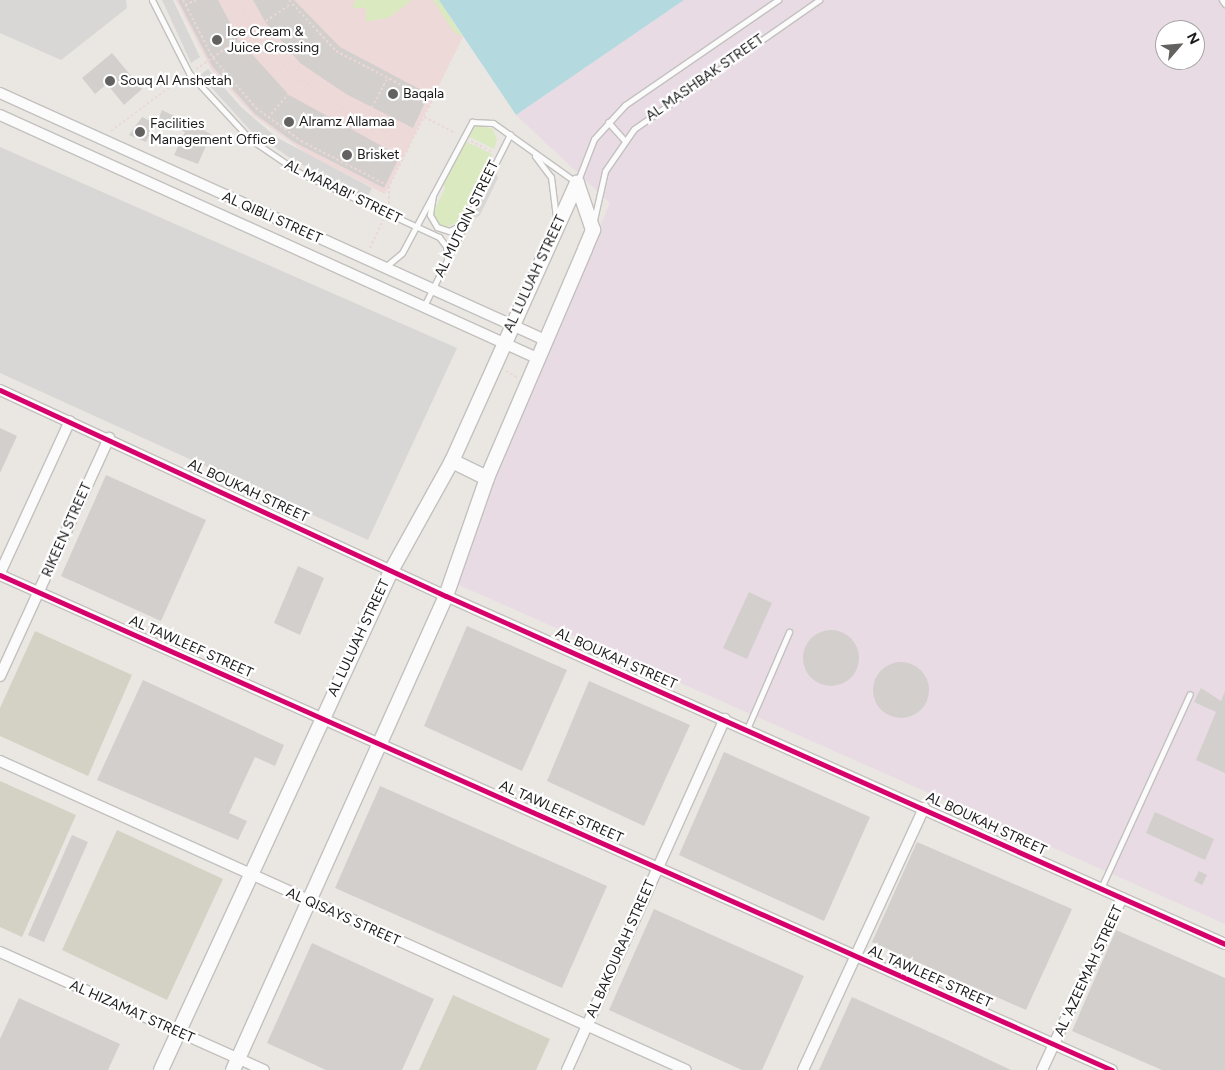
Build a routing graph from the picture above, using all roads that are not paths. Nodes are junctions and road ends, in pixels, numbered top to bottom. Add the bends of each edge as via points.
1 (152, 0) edge
2 (778, 0) edge
3 (819, 0) edge
4 (1222, 0) edge
5 (1225, 4) edge
6 (0, 93) edge
7 (0, 115) edge
8 (608, 122) junction
9 (510, 134) junction
10 (624, 140) junction
11 (528, 149) junction
12 (577, 183) junction
13 (435, 185) junction
14 (463, 224) junction
15 (415, 227) junction
16 (592, 230) junction
17 (554, 231) junction
18 (447, 258) junction
19 (384, 268) junction
20 (432, 290) junction
21 (425, 304) junction
22 (511, 325) junction
23 (545, 340) junction
24 (503, 342) junction
25 (537, 358) junction
26 (0, 390) edge
27 (70, 421) junction
28 (109, 438) junction
29 (452, 461) junction
30 (487, 478) junction
31 (391, 571) junction
32 (0, 574) edge
33 (39, 592) junction
34 (446, 596) junction
35 (789, 632) dead end
36 (0, 676) edge
37 (1190, 694) dead end
38 (322, 717) junction
39 (725, 719) junction
40 (747, 729) junction
41 (383, 743) junction
42 (0, 761) edge
43 (924, 808) junction
44 (658, 868) junction
45 (250, 874) junction
46 (1100, 888) junction
47 (1122, 898) junction
48 (307, 902) junction
49 (1225, 944) edge
50 (0, 952) edge
51 (856, 956) junction
52 (587, 1024) junction
53 (178, 1033) junction
54 (1054, 1044) junction
55 (235, 1064) edge
56 (161, 1070) edge
57 (264, 1070) edge
58 (567, 1070) edge
59 (686, 1070) edge
60 (803, 1070) edge
61 (1042, 1070) edge
62 (1112, 1070) edge

1 - 15 lane, AL MARABI' STREET via 190,73 250,139 300,173
2 - 8 lane, AL MASHBAK STREET via 643,89
3 - 10 lane, AL MASHBAK STREET via 659,108
4 - 5 lane
6 - 19 street, AL QIBLI STREET via 104,144
7 - 21 street, AL QIBLI STREET
8 - 10 lane
8 - 12 lane, AL MASHBAK STREET via 594,139
9 - 11 lane
9 - 13 lane via 487,121 472,122
9 - 14 lane, AL MUTQIN STREET
10 - 16 lane, AL MASHBAK STREET via 605,171
11 - 12 lane
11 - 17 lane via 551,176 557,209
12 - 16 street via 588,204
12 - 17 street, AL LULUAH STREET
13 - 14 lane via 430,210 434,224 449,231
13 - 15 lane
14 - 18 lane, AL MUTQIN STREET
15 - 18 lane, AL MARABI' STREET via 443,241
15 - 19 lane via 402,253
16 - 23 street
17 - 22 street, AL LULUAH STREET
18 - 20 lane, AL MUTQIN STREET
19 - 20 street, AL QIBLI STREET
20 - 21 lane, AL MUTQIN STREET
20 - 22 street, AL QIBLI STREET
21 - 24 street, AL QIBLI STREET
22 - 23 street, AL QIBLI STREET
22 - 24 street, AL LULUAH STREET
23 - 25 street
24 - 25 street, AL QIBLI STREET
24 - 29 street, AL LULUAH STREET
25 - 30 street
26 - 27 street, AL BOUKAH STREET
27 - 28 street, AL BOUKAH STREET
27 - 32 street
28 - 31 street, AL BOUKAH STREET
28 - 33 street, RIKEEN STREET
29 - 30 street
29 - 31 street, AL LULUAH STREET
30 - 34 street
31 - 34 street, AL BOUKAH STREET
31 - 38 street, AL LULUAH STREET
32 - 33 street, AL TAWLEEF STREET
33 - 36 street, RIKEEN STREET
33 - 38 street, AL TAWLEEF STREET
34 - 39 street, AL BOUKAH STREET
34 - 41 street
35 - 40 lane
37 - 46 lane
38 - 41 street, AL TAWLEEF STREET
38 - 45 street, AL LULUAH STREET
39 - 40 street, AL BOUKAH STREET
39 - 44 street, AL BAKOURAH STREET
40 - 43 street, AL BOUKAH STREET
41 - 44 street, AL TAWLEEF STREET
41 - 48 street
42 - 45 street, AL QISAYS STREET
43 - 46 street, AL BOUKAH STREET
43 - 51 street
44 - 51 street, AL TAWLEEF STREET
44 - 52 street, AL BAKOURAH STREET
45 - 48 street, AL QISAYS STREET
45 - 53 street, AL LULUAH STREET
46 - 47 street, AL BOUKAH STREET
47 - 49 street, AL BOUKAH STREET
47 - 54 street, AL 'AZEEMAH STREET
48 - 52 street, AL QISAYS STREET
48 - 55 street
50 - 53 street, AL HIZAMAT STREET
51 - 54 street, AL TAWLEEF STREET
51 - 60 street
52 - 58 street, AL BAKOURAH STREET
52 - 59 street, AL QISAYS STREET
53 - 55 street, AL HIZAMAT STREET
53 - 56 street, AL LULUAH STREET
54 - 61 street, AL 'AZEEMAH STREET
54 - 62 street, AL TAWLEEF STREET
55 - 57 street, AL HIZAMAT STREET

